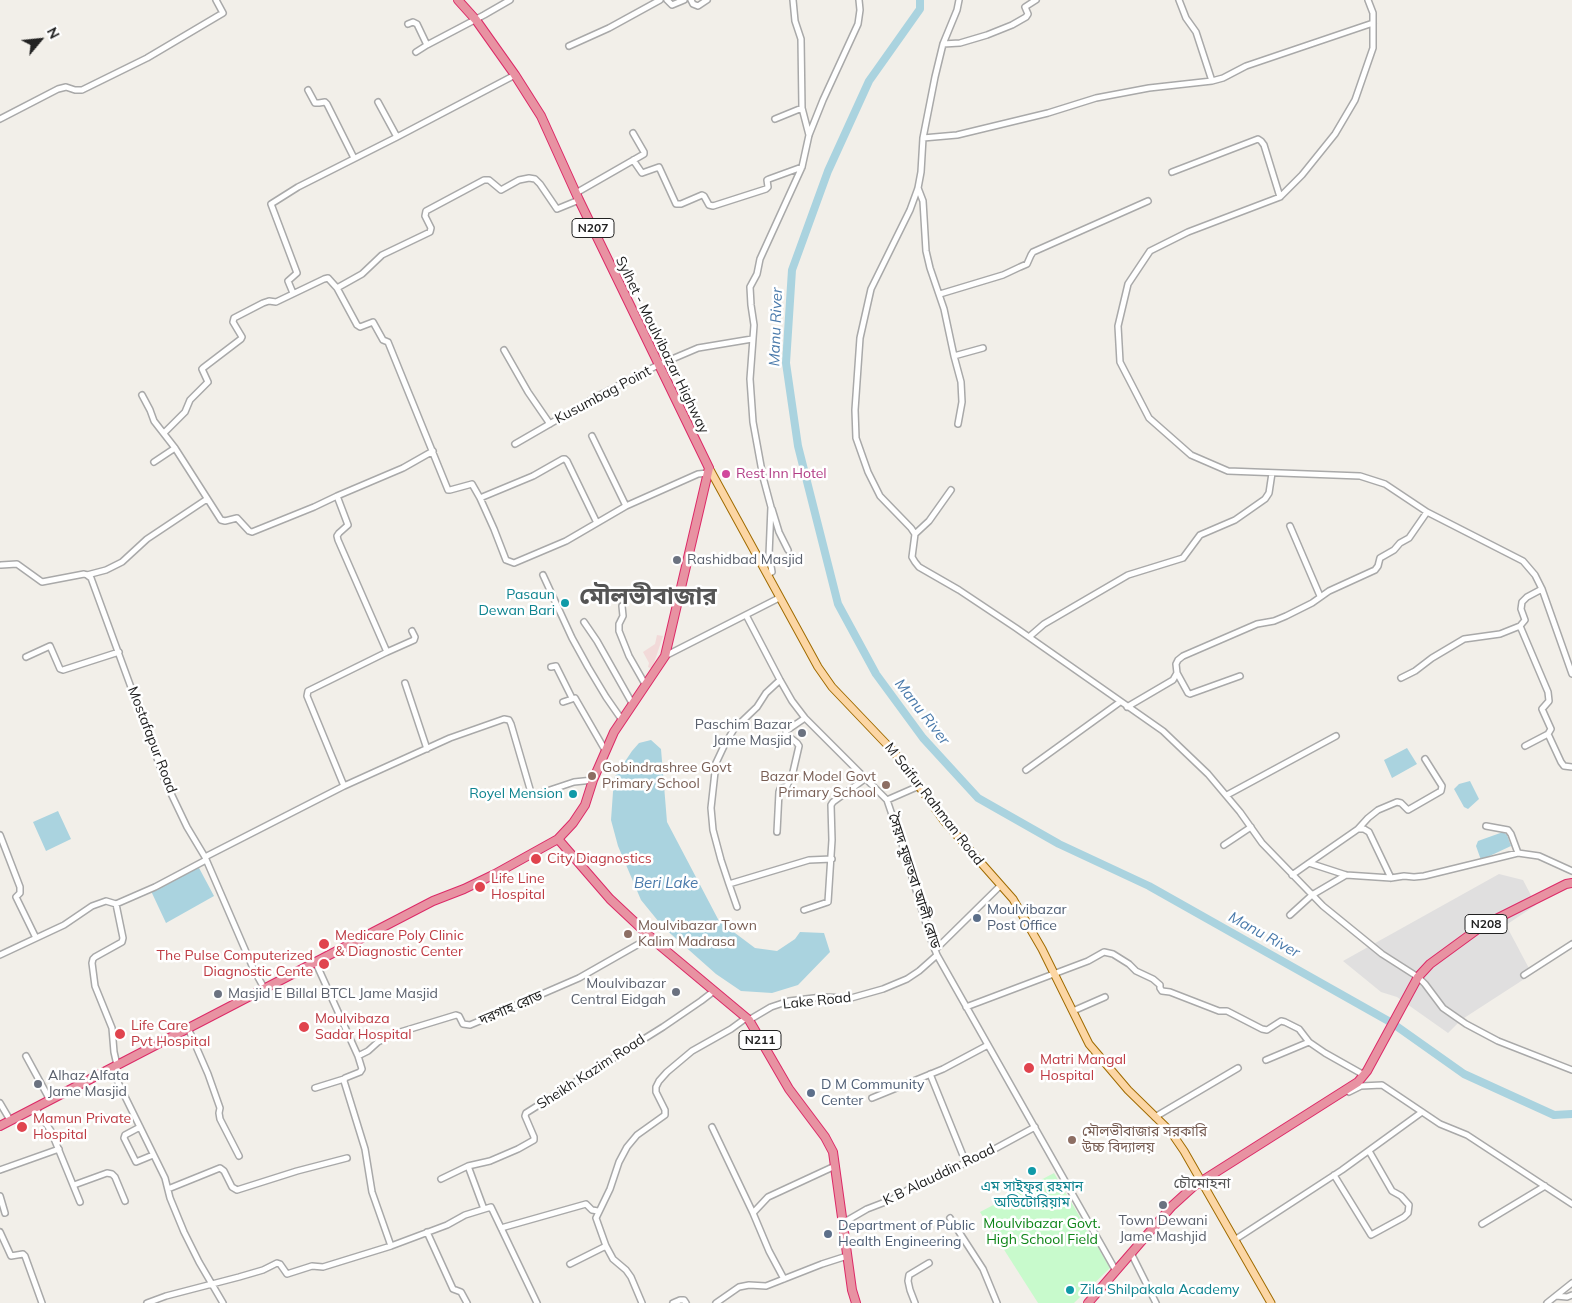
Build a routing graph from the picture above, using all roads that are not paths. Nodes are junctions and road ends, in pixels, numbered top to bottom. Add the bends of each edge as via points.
1 (216, 0) edge
2 (458, 0) edge
3 (510, 0) edge
4 (660, 0) edge
5 (667, 0) edge
6 (684, 0) edge
7 (691, 0) edge
8 (707, 0) edge
9 (793, 0) edge
10 (859, 0) edge
11 (959, 0) edge
12 (1036, 0) edge
13 (1180, 0) edge
14 (1368, 0) edge
15 (476, 20) junction
16 (1373, 23) junction
17 (408, 24) dead end
18 (943, 44) junction
19 (427, 45) junction
20 (569, 46) dead end
21 (416, 52) dead end
22 (515, 75) junction
23 (1212, 81) junction
24 (308, 90) dead end
25 (378, 102) dead end
26 (802, 108) junction
27 (0, 119) edge
28 (775, 119) dead end
29 (633, 133) dead end
30 (809, 135) junction
31 (397, 137) junction
32 (923, 138) junction
33 (354, 158) junction
34 (633, 160) junction
35 (802, 167) junction
36 (1172, 172) dead end
37 (918, 188) junction
38 (578, 197) junction
39 (1280, 197) junction
40 (1148, 201) dead end
41 (337, 288) junction
42 (293, 294) junction
43 (940, 294) junction
44 (752, 339) junction
45 (983, 348) dead end
46 (504, 350) dead end
47 (954, 356) junction
48 (658, 365) junction
49 (142, 395) dead end
50 (550, 424) junction
51 (958, 424) dead end
52 (164, 433) junction
53 (592, 436) dead end
54 (515, 444) dead end
55 (176, 448) junction
56 (433, 451) junction
57 (154, 462) dead end
58 (708, 470) junction
59 (1272, 473) junction
60 (951, 490) dead end
61 (337, 496) junction
62 (480, 498) junction
63 (207, 499) junction
64 (626, 506) junction
65 (771, 506) junction
66 (1427, 512) junction
67 (597, 523) junction
68 (1290, 526) dead end
69 (915, 534) junction
70 (788, 550) dead end
71 (0, 565) edge
72 (543, 574) dead end
73 (766, 574) junction
74 (87, 575) junction
75 (1542, 589) junction
76 (1320, 596) junction
77 (779, 598) junction
78 (622, 606) dead end
79 (746, 615) junction
80 (584, 622) dead end
81 (1520, 626) junction
82 (412, 631) dead end
83 (1029, 637) junction
84 (119, 652) junction
85 (386, 652) junction
86 (665, 656) junction
87 (26, 657) dead end
88 (551, 667) dead end
89 (1178, 673) junction
90 (1572, 674) edge
91 (1240, 676) dead end
92 (1401, 678) dead end
93 (780, 680) junction
94 (405, 683) dead end
95 (645, 684) junction
96 (572, 698) junction
97 (563, 702) dead end
98 (1120, 702) junction
99 (632, 703) junction
100 (1127, 707) junction
101 (805, 718) junction
102 (622, 720) junction
103 (1548, 734) junction
104 (1336, 736) dead end
105 (1525, 746) dead end
106 (427, 749) junction
107 (605, 750) junction
108 (1425, 759) dead end
109 (1572, 767) edge
110 (1026, 770) dead end
111 (866, 778) junction
112 (592, 780) junction
113 (344, 786) junction
114 (919, 786) junction
115 (1227, 795) junction
116 (887, 800) junction
117 (1486, 826) dead end
118 (1251, 827) junction
119 (1358, 830) junction
120 (777, 832) dead end
121 (0, 835) edge
122 (558, 839) junction
123 (1224, 845) dead end
124 (1518, 853) junction
125 (206, 859) junction
126 (832, 859) junction
127 (1309, 863) junction
128 (1572, 871) edge
129 (1292, 875) junction
130 (1346, 875) junction
131 (1391, 878) junction
132 (1572, 883) edge
133 (729, 884) junction
134 (1000, 886) junction
135 (1312, 895) junction
136 (116, 904) junction
137 (737, 907) dead end
138 (804, 910) dead end
139 (1290, 915) dead end
140 (651, 937) junction
141 (36, 938) junction
142 (1572, 944) edge
143 (936, 952) junction
144 (0, 956) edge
145 (315, 961) junction
146 (1055, 973) junction
147 (1524, 975) dead end
148 (1416, 981) junction
149 (264, 988) junction
150 (714, 990) junction
151 (1105, 997) dead end
152 (966, 1007) junction
153 (1073, 1011) junction
154 (747, 1019) junction
155 (188, 1028) junction
156 (1309, 1042) junction
157 (988, 1045) junction
158 (26, 1056) dead end
159 (358, 1056) junction
160 (1266, 1060) dead end
161 (114, 1066) junction
162 (1238, 1068) dead end
163 (1572, 1070) edge
164 (1365, 1073) junction
165 (930, 1074) junction
166 (344, 1080) junction
167 (316, 1088) dead end
168 (872, 1098) dead end
169 (50, 1100) junction
170 (1330, 1100) junction
171 (0, 1104) edge
172 (35, 1108) junction
173 (1422, 1112) junction
174 (1155, 1117) junction
175 (10, 1120) junction
176 (0, 1126) edge
177 (140, 1127) junction
178 (712, 1127) dead end
179 (1035, 1127) junction
180 (58, 1148) junction
181 (1368, 1151) junction
182 (153, 1155) junction
183 (239, 1156) dead end
184 (347, 1158) dead end
185 (966, 1163) junction
186 (468, 1166) junction
187 (835, 1166) junction
188 (0, 1170) edge
189 (1334, 1175) junction
190 (440, 1180) dead end
191 (1203, 1181) junction
192 (74, 1185) junction
193 (1545, 1186) junction
194 (168, 1189) junction
195 (0, 1196) edge
196 (125, 1200) dead end
197 (80, 1202) dead end
198 (1572, 1204) edge
199 (484, 1208) junction
200 (598, 1211) junction
201 (753, 1213) junction
202 (5, 1214) dead end
203 (950, 1218) dead end
204 (842, 1220) junction
205 (1482, 1224) dead end
206 (502, 1228) junction
207 (0, 1232) edge
208 (427, 1232) junction
209 (1236, 1239) junction
210 (391, 1246) junction
211 (606, 1246) junction
212 (1131, 1253) junction
213 (847, 1256) junction
214 (929, 1263) dead end
215 (570, 1264) dead end
216 (1116, 1271) junction
217 (784, 1279) junction
218 (1572, 1283) edge
219 (212, 1284) junction
220 (1572, 1295) edge
221 (166, 1296) junction
222 (1556, 1296) junction
223 (42, 1303) edge
224 (147, 1303) edge
225 (168, 1303) edge
226 (223, 1303) edge
227 (466, 1303) edge
228 (537, 1303) edge
229 (642, 1303) edge
230 (673, 1303) edge
231 (686, 1303) edge
232 (716, 1303) edge
233 (856, 1303) edge
234 (915, 1303) edge
235 (997, 1303) edge
236 (1088, 1303) edge
237 (1156, 1303) edge
238 (1271, 1303) edge
239 (1547, 1303) edge

1 - 27 street via 223,13 148,58 82,90 58,89
2 - 15 highway, Sylhet - Moulvibazar Highway / N207
3 - 15 street
4 - 20 street
5 - 6 street via 672,5
7 - 8 street via 698,6
9 - 26 street via 794,21 801,39
10 - 30 street via 858,24
11 - 18 street
12 - 18 street via 1025,7 1026,17 1012,24 987,35
13 - 23 street via 1186,18 1196,32
14 - 16 street
15 - 19 street
15 - 22 highway, Sylhet - Moulvibazar Highway / N207
16 - 23 street via 1246,66
16 - 39 street via 1374,48 1355,100 1335,134 1302,176
17 - 19 street via 417,24
18 - 32 street
19 - 21 street
22 - 31 street
22 - 38 highway, Sylhet - Moulvibazar Highway / N207 via 541,116
23 - 32 street via 1096,98 957,135
24 - 33 street via 315,102 327,104
25 - 31 street
26 - 28 street
26 - 30 street
29 - 34 street via 644,152
30 - 35 street
31 - 33 street
32 - 37 street
33 - 42 street via 271,204 297,273 288,282
34 - 35 street via 642,173 659,167 676,204 702,195 713,206 766,189 769,178
34 - 38 street
35 - 44 street via 750,287 754,325
36 - 39 street via 1258,139 1264,145
37 - 43 street via 923,202 926,251
37 - 69 street via 871,289 860,338 855,410 856,438 868,472 880,496
38 - 41 street via 557,209 535,179 519,180 501,190 490,180 484,180 426,212 430,232 382,255 362,274
38 - 48 highway, Sylhet - Moulvibazar Highway / N207
39 - 59 street via 1188,232 1150,251 1128,284 1118,326 1120,362 1149,418 1190,455 1228,471
40 - 43 street via 1033,252 1027,264 1020,268
41 - 42 street via 328,278
41 - 56 street via 357,325 374,322 388,342
42 - 52 street via 276,302 263,303 234,318 242,338 202,369 208,382
43 - 47 street
44 - 48 street, Kusumbag Point via 698,348
44 - 65 street via 752,422
45 - 47 street
46 - 50 street
47 - 51 street via 961,382
48 - 50 street, Kusumbag Point
48 - 58 highway, Sylhet - Moulvibazar Highway / N207
49 - 52 street via 154,421
50 - 54 street, Kusumbag Point
52 - 55 street
53 - 64 street
55 - 57 street
55 - 63 street
56 - 61 street via 403,468
56 - 62 street via 448,490 472,484
58 - 64 street
58 - 73 main road, M Saifur Rahman Road
58 - 86 highway
59 - 66 street via 1360,476 1384,484
59 - 83 street via 1265,499 1235,520 1200,535 1183,558 1128,575 1044,624
60 - 69 street via 929,521
61 - 63 street via 252,532 237,518 221,520
61 - 85 street via 348,525 339,533 338,540
62 - 67 street via 565,459
62 - 67 street via 509,562 522,560 566,541
63 - 74 street via 147,538 122,562
64 - 67 street
65 - 70 street
65 - 73 street via 769,555 772,572
66 - 75 street via 1523,561
66 - 76 street via 1409,538 1380,558 1375,570
68 - 76 street
69 - 83 street via 912,557 920,567
71 - 74 street via 17,564 42,582
72 - 102 street via 572,638
73 - 77 main road, M Saifur Rahman Road
74 - 84 street, Mostafapur Road via 91,578
75 - 81 street via 1522,602 1525,620
75 - 90 street
76 - 89 street via 1286,616 1257,624 1183,656 1176,664
77 - 79 street
77 - 114 main road, M Saifur Rahman Road via 832,687 894,752
78 - 95 street via 619,631
79 - 86 street
79 - 93 street, সৈয়দ মুজতবা আলী রোড
80 - 99 street
81 - 92 street via 1500,634 1464,639
81 - 103 street via 1548,692 1549,701 1542,709 1551,729
82 - 85 street via 414,640
83 - 98 street
84 - 87 street via 63,670 50,646
84 - 125 street, Mostafapur Road via 166,782
85 - 113 street via 308,692
86 - 95 highway
88 - 96 street via 556,666
89 - 91 street via 1190,694
89 - 100 street via 1173,680
93 - 101 street, সৈয়দ মুজতবা আলী রোড
93 - 133 street via 734,729 716,763 711,808 713,830
94 - 106 street
95 - 99 highway
96 - 97 street
96 - 107 street via 575,698
98 - 100 street
98 - 110 street
99 - 102 highway
100 - 115 street via 1163,731
101 - 111 street, সৈয়দ মুজতবা আলী রোড
101 - 120 street via 786,731 799,746 794,772 787,786 779,792
102 - 107 highway
103 - 105 street
103 - 109 street via 1561,762
104 - 115 street
106 - 112 street via 504,719 511,724 532,796 574,782
106 - 113 street
107 - 112 highway
108 - 119 street via 1443,788 1441,791 1408,810 1397,802 1378,810
111 - 116 street, সৈয়দ মুজতবা আলী রোড
111 - 126 street via 831,805
112 - 122 highway via 584,805
113 - 125 street
114 - 116 street
114 - 134 main road, M Saifur Rahman Road
115 - 118 street
116 - 143 street, সৈয়দ মুজতবা আলী রোড
117 - 124 street via 1509,832
118 - 123 street
118 - 129 street
119 - 127 street
119 - 131 street via 1369,832
121 - 141 street via 20,887 16,897
122 - 140 highway, N211 via 610,899
122 - 145 highway via 495,874 433,901
124 - 128 street via 1540,856
124 - 131 street via 1424,876
125 - 136 street
125 - 149 street, Mostafapur Road
126 - 133 street via 809,860
126 - 138 street via 828,902
127 - 129 street
127 - 130 street
129 - 135 street
130 - 131 street
130 - 135 street
132 - 148 highway, N208 via 1482,926 1430,964
133 - 137 street
134 - 143 street, Lake Road
134 - 146 main road, M Saifur Rahman Road via 1013,899
135 - 139 street
135 - 148 street
136 - 141 street via 106,901 92,906 64,925
136 - 161 street via 122,942 95,957 92,963 95,986 112,1028
140 - 150 highway, N211
140 - 159 street, দরগাহ রোড via 579,978 470,1025 463,1024 456,1015 390,1036
141 - 144 street
142 - 147 street
143 - 152 street, সৈয়দ মুজতবা আলী রোড
143 - 154 street, Lake Road via 913,975 883,989 851,998 789,1001
145 - 149 highway
145 - 159 street
146 - 152 street
146 - 153 main road, M Saifur Rahman Road
146 - 156 street via 1104,952 1114,954 1160,984 1162,991 1219,1011 1228,1011 1262,1029 1285,1022 1299,1029
148 - 163 street via 1425,984 1443,1008 1466,1024 1498,1041
148 - 164 highway, N208
149 - 155 highway
150 - 154 highway, N211
150 - 186 street, Sheikh Kazim Road via 663,1027 526,1113 534,1140 490,1162
151 - 153 street
152 - 157 street, সৈয়দ মুজতবা আলী রোড
153 - 174 main road, M Saifur Rahman Road via 1090,1044
154 - 187 highway, N211 via 789,1089 825,1137
154 - 200 street, Lake Road via 692,1051 659,1081 656,1092 665,1115 637,1135 627,1147
155 - 161 highway
155 - 183 street via 220,1108 220,1119
156 - 160 street
156 - 164 street
157 - 165 street
157 - 179 street, সৈয়দ মুজতবা আলী রোড
158 - 169 street
159 - 166 street via 362,1070
161 - 169 highway
161 - 177 street
162 - 174 street
164 - 170 highway, N208 via 1358,1082
165 - 168 street
165 - 185 street
166 - 167 street
166 - 210 street via 365,1149 372,1192
169 - 172 highway
170 - 173 street via 1360,1086 1382,1085
170 - 191 highway, N208
171 - 175 street
172 - 175 highway
172 - 180 street via 51,1130
173 - 181 street
173 - 193 street via 1467,1135
174 - 191 main road, M Saifur Rahman Road via 1170,1132
175 - 176 highway
177 - 182 street
177 - 182 street via 123,1136 136,1162
178 - 201 street
179 - 185 street, K B Alauddin Road
179 - 216 street, সৈয়দ মুজতবা আলী রোড
180 - 188 street
180 - 192 street
181 - 189 street
181 - 189 street via 1392,1191 1409,1205 1404,1217 1371,1235
182 - 194 street
184 - 194 street via 237,1190 232,1188 220,1168
185 - 204 street, K B Alauddin Road via 848,1220
186 - 190 street, Sheikh Kazim Road
186 - 199 street
187 - 201 street via 768,1197
187 - 204 highway, N211
189 - 209 street
191 - 209 main road, M Saifur Rahman Road
191 - 212 highway, N208 via 1172,1206
192 - 196 street via 112,1174
192 - 197 street
193 - 198 street
193 - 205 street
194 - 219 street via 184,1232
195 - 202 street
199 - 206 street via 492,1208
199 - 208 street
200 - 206 street via 586,1204
200 - 211 street via 596,1221
201 - 217 street
203 - 235 street via 983,1268
204 - 213 highway, N211
206 - 228 street
207 - 223 street via 11,1256 25,1256
208 - 210 street
208 - 227 street via 452,1289 462,1292
209 - 238 main road, M Saifur Rahman Road
210 - 219 street via 289,1274 276,1263
211 - 215 street
211 - 229 street via 613,1259 631,1277
212 - 216 highway, N208
212 - 237 street
213 - 217 street
213 - 233 highway, N211
214 - 234 street via 909,1274
216 - 236 highway, N208
217 - 232 street via 766,1286 739,1287
218 - 222 street
219 - 221 street
219 - 226 street
220 - 222 street
221 - 224 street
221 - 225 street
222 - 239 street
230 - 231 street via 680,1300

